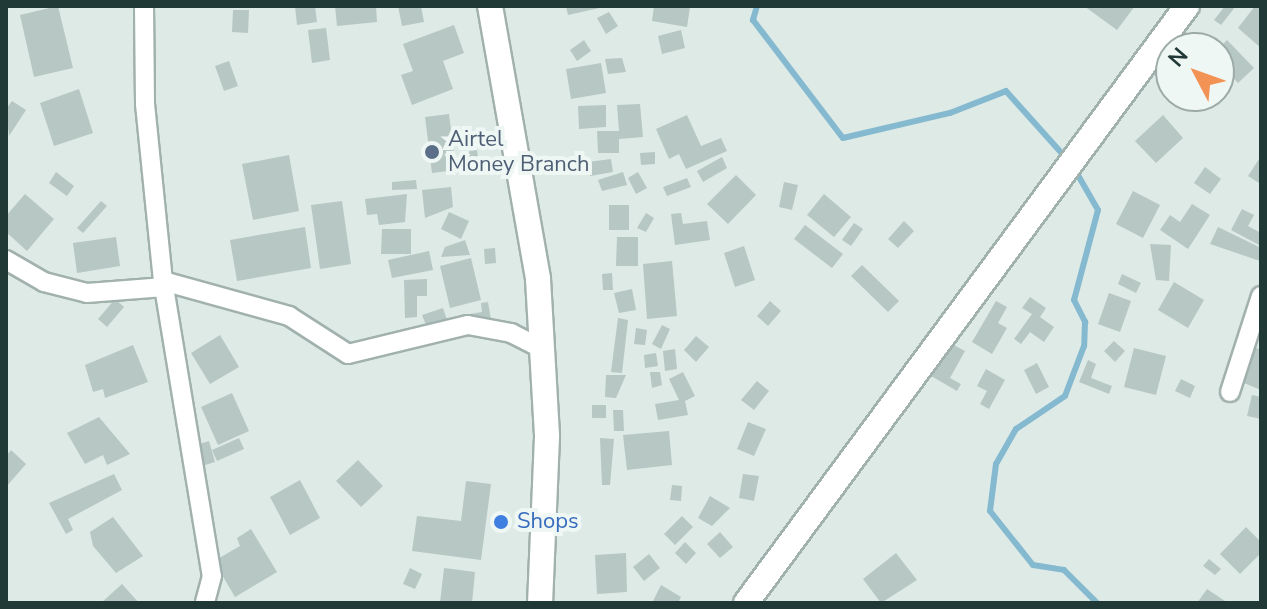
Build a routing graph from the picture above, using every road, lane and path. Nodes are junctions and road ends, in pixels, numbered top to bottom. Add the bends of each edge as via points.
1 (144, 6) edge
2 (490, 6) edge
3 (1187, 6) edge
4 (6, 260) edge
5 (164, 284) junction
6 (1261, 296) edge
7 (543, 349) junction
8 (1230, 392) dead end
9 (205, 603) edge
10 (540, 603) edge
11 (746, 603) edge

1 - 5 street via 145,104
2 - 7 street via 526,191
3 - 11 street
4 - 5 street via 44,282 87,293
5 - 7 street via 289,316 348,354 435,328 468,325 511,333
5 - 9 street via 212,576
6 - 8 street
7 - 10 street via 547,437

